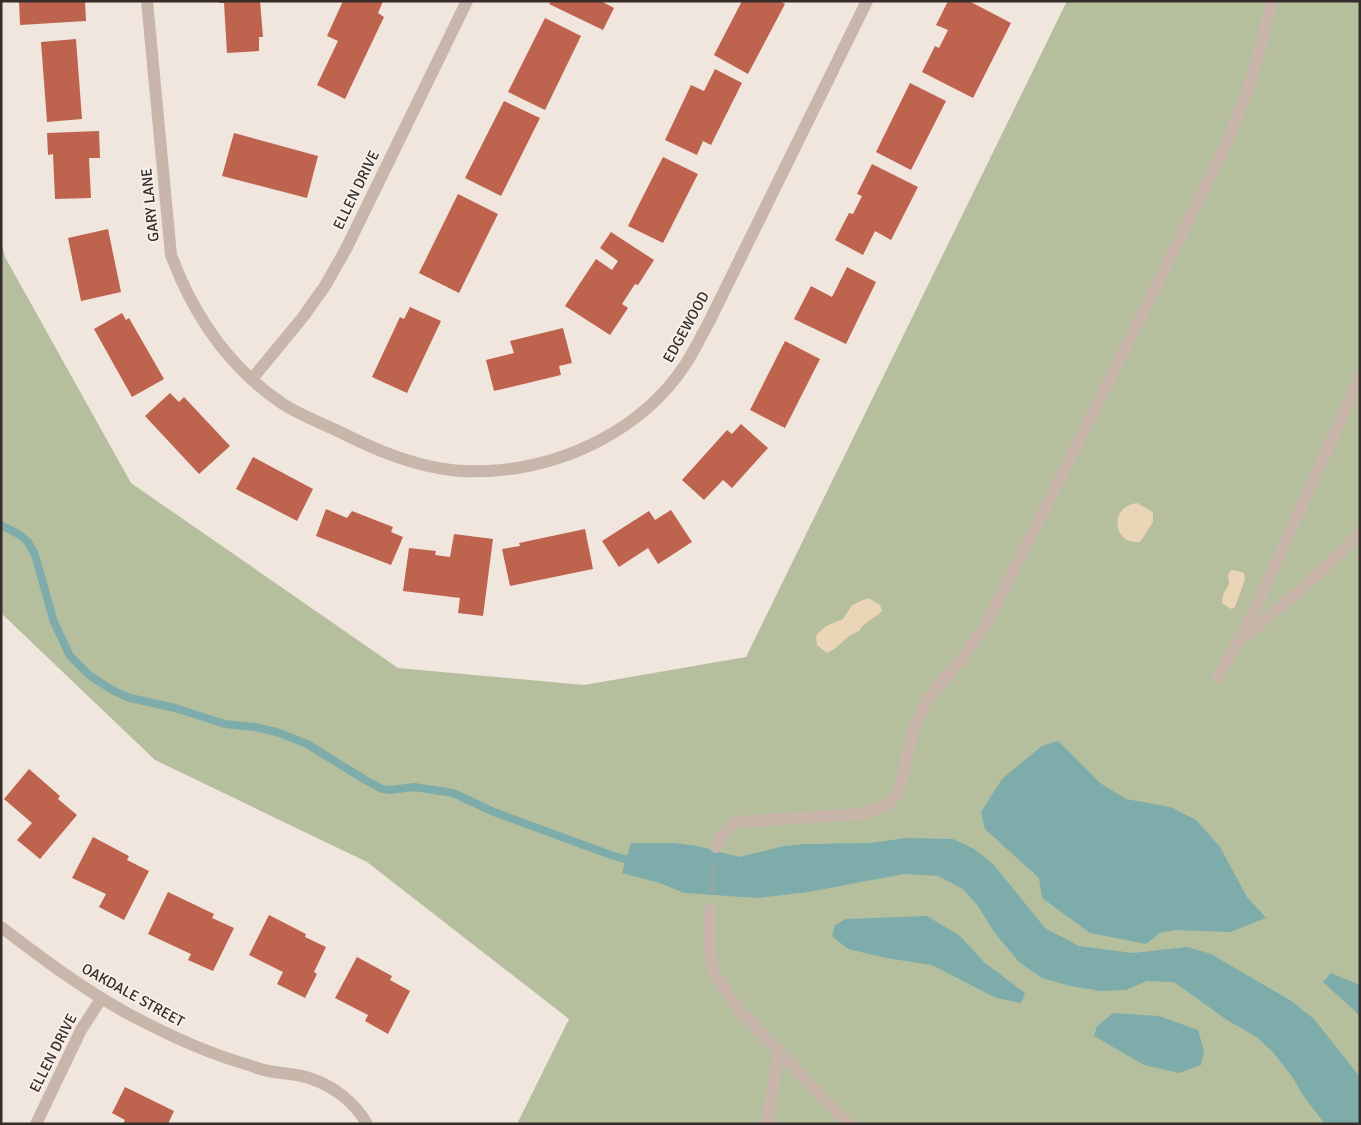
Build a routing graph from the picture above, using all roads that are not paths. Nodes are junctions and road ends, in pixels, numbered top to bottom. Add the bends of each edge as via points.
1 (147, 1) edge
2 (467, 1) edge
3 (867, 1) edge
4 (1272, 1) edge
5 (1360, 377) edge
6 (252, 379) junction
7 (1360, 533) edge
8 (1240, 638) junction
9 (1218, 677) dead end
10 (716, 847) road end
11 (710, 909) road end
12 (1, 927) edge
13 (101, 999) junction
14 (779, 1050) junction
15 (36, 1124) edge
16 (367, 1124) edge
17 (766, 1124) edge
18 (848, 1124) edge

1 - 6 street, GARY LANE via 171,255 197,314 221,347
2 - 6 street, ELLEN DRIVE via 325,286
3 - 6 street, EDGEWOOD via 685,366 646,409 619,429 586,448 523,468 452,471 411,462 375,449 283,404
4 - 10 street via 1248,90 1224,149 986,625 926,700 913,730 899,791 888,804 860,814 735,822
5 - 8 street
7 - 8 street via 1282,606
8 - 9 street
11 - 14 street via 709,944 714,974 739,1010
12 - 13 street, OAKDALE STREET
13 - 15 street, ELLEN DRIVE via 81,1030
13 - 16 street, OAKDALE STREET via 187,1043 274,1072 312,1079 335,1089
14 - 17 street
14 - 18 street

